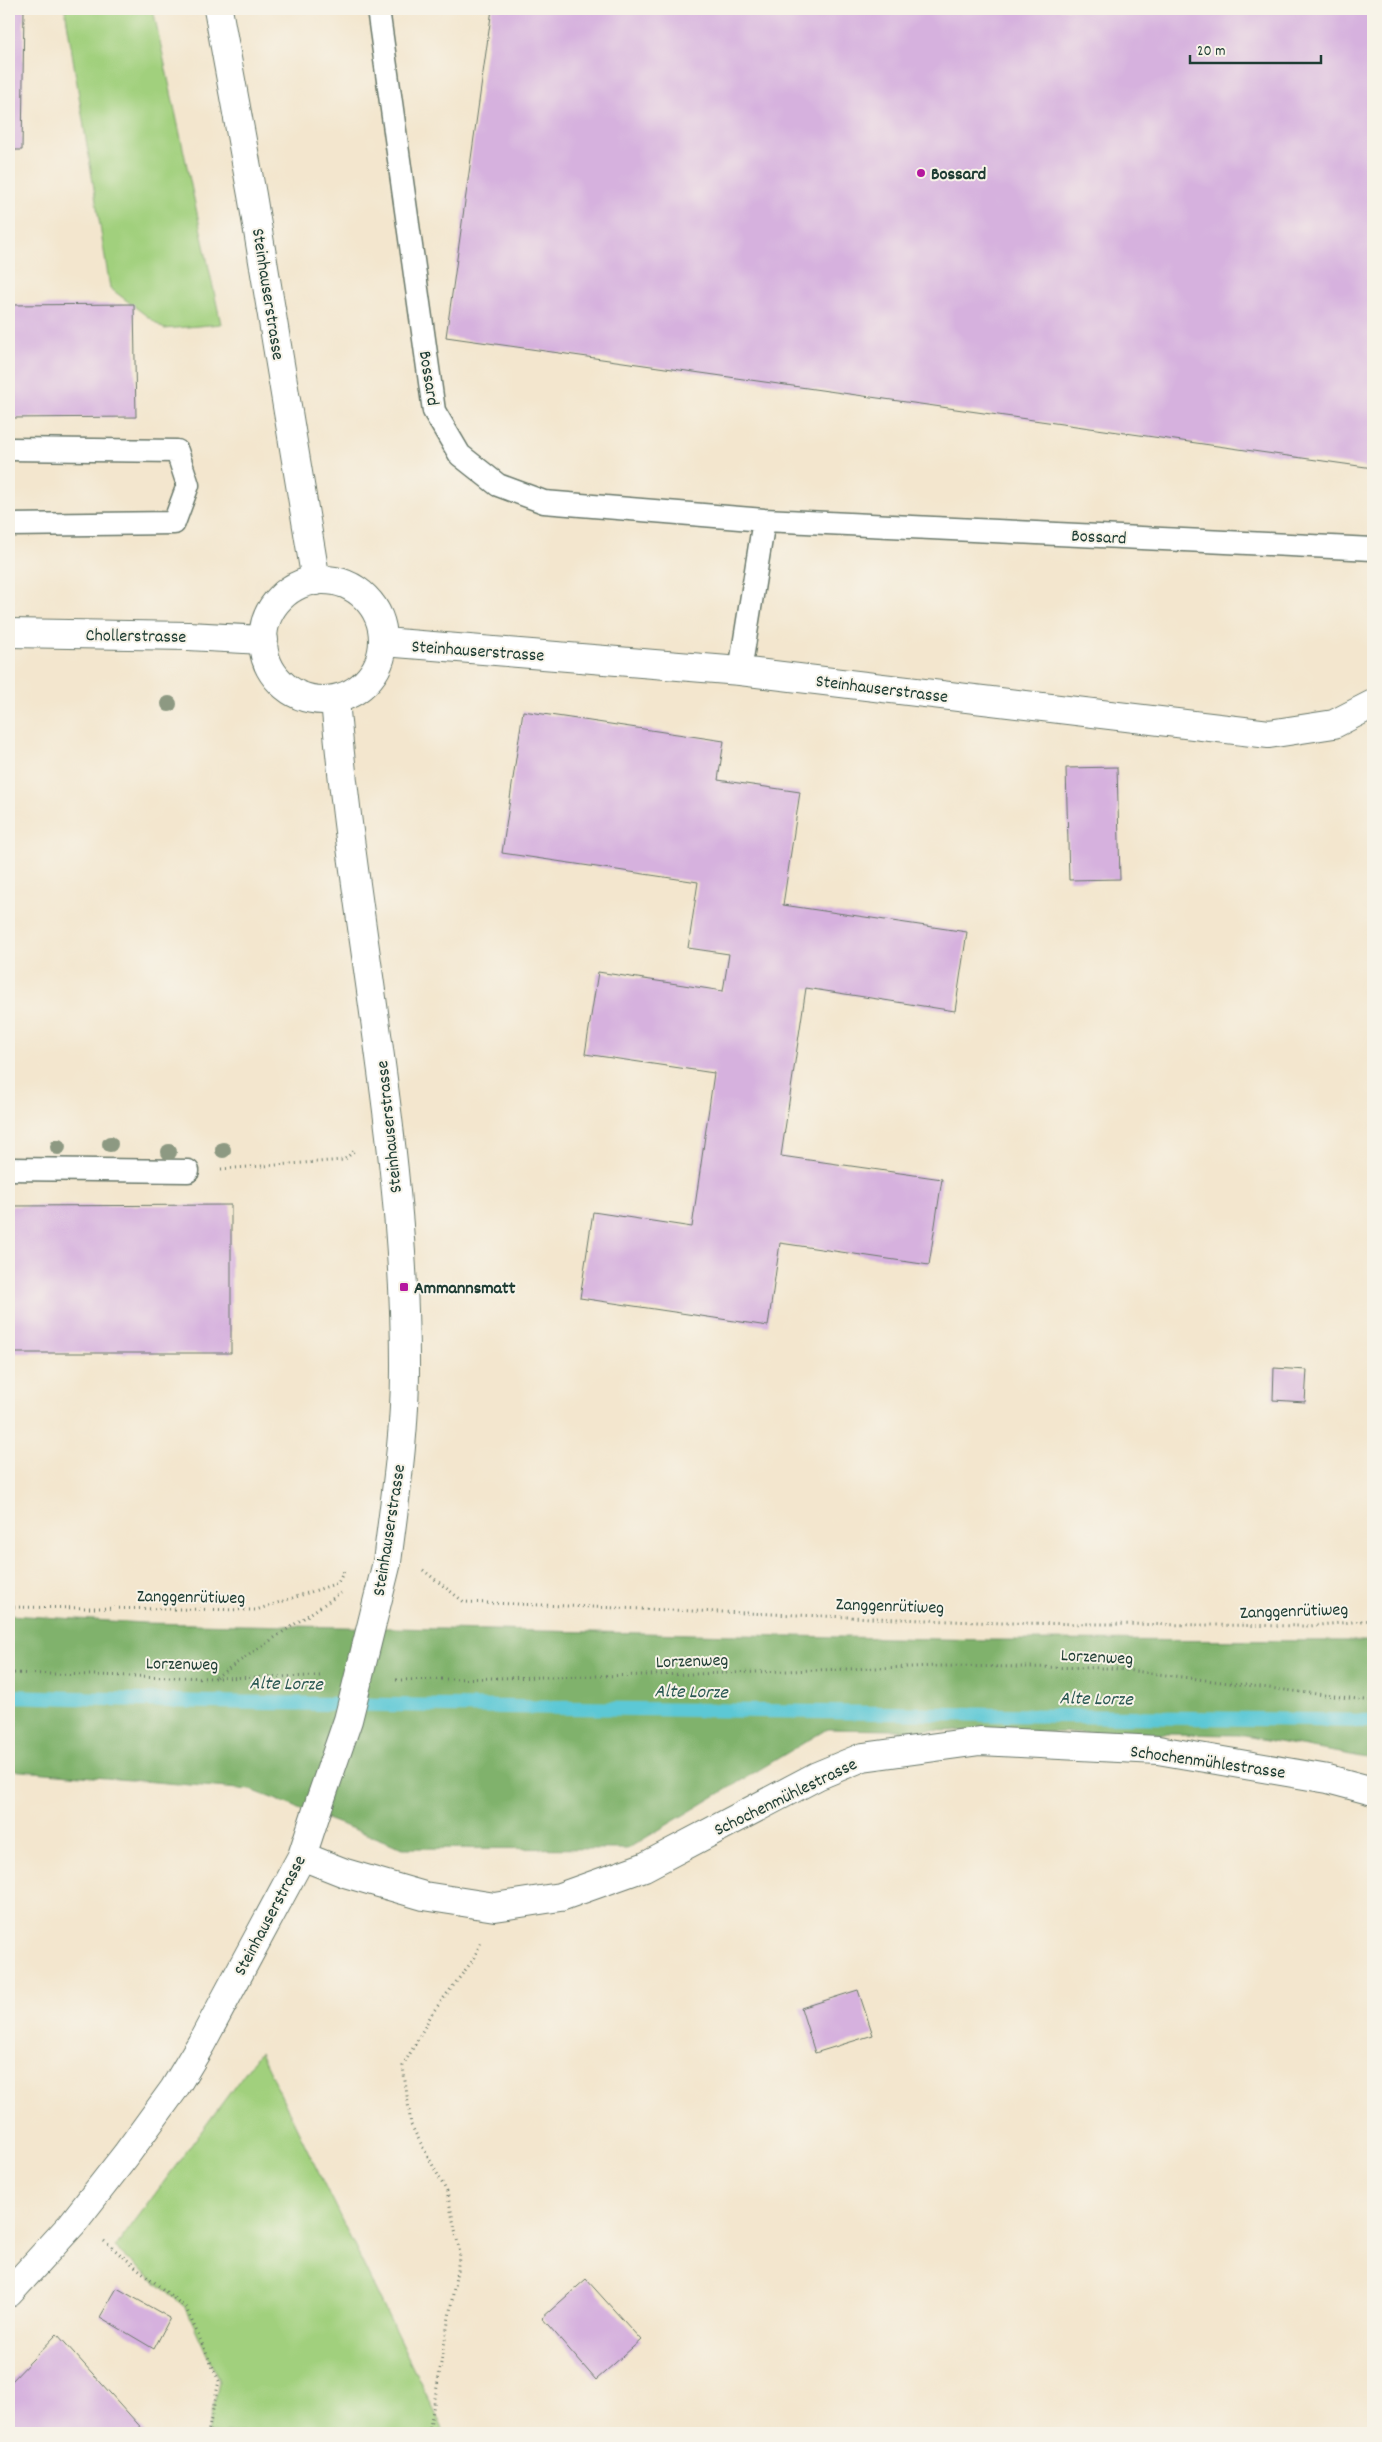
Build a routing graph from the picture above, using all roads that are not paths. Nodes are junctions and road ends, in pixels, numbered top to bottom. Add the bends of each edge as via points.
1 (218, 9) edge
2 (378, 9) edge
3 (9, 449) edge
4 (764, 520) junction
5 (9, 525) edge
6 (1373, 549) edge
7 (316, 581) junction
8 (9, 633) edge
9 (264, 640) junction
10 (384, 642) junction
11 (740, 671) junction
12 (335, 699) junction
13 (1373, 704) edge
14 (9, 1169) edge
15 (188, 1171) road end
16 (1373, 1791) edge
17 (302, 1856) junction
18 (9, 2294) edge

1 - 7 street, Steinhauserstrasse
2 - 4 lane, Bossard via 434,411 460,455 498,486 544,502
3 - 5 lane via 177,451 188,485 174,523
4 - 6 lane, Bossard
4 - 11 lane
7 - 9 street via 295,587 278,600 267,619
7 - 10 street via 341,583 364,595 379,616
8 - 9 street, Chollerstrasse
9 - 12 street via 268,663 281,683 301,696
10 - 11 street, Steinhauserstrasse
10 - 12 street via 380,661 370,679 354,692
11 - 13 street, Steinhauserstrasse via 1269,734 1334,724
12 - 17 street, Steinhauserstrasse, bridge via 344,798 390,1122 404,1287 405,1372 402,1443 387,1562 348,1720
14 - 15 lane
16 - 17 street, Schochenmühlestrasse via 1328,1779 1158,1750 980,1741 863,1757 817,1776 644,1867 560,1897 495,1906 424,1896 345,1873
17 - 18 street, Steinhauserstrasse via 174,2088 72,2224

